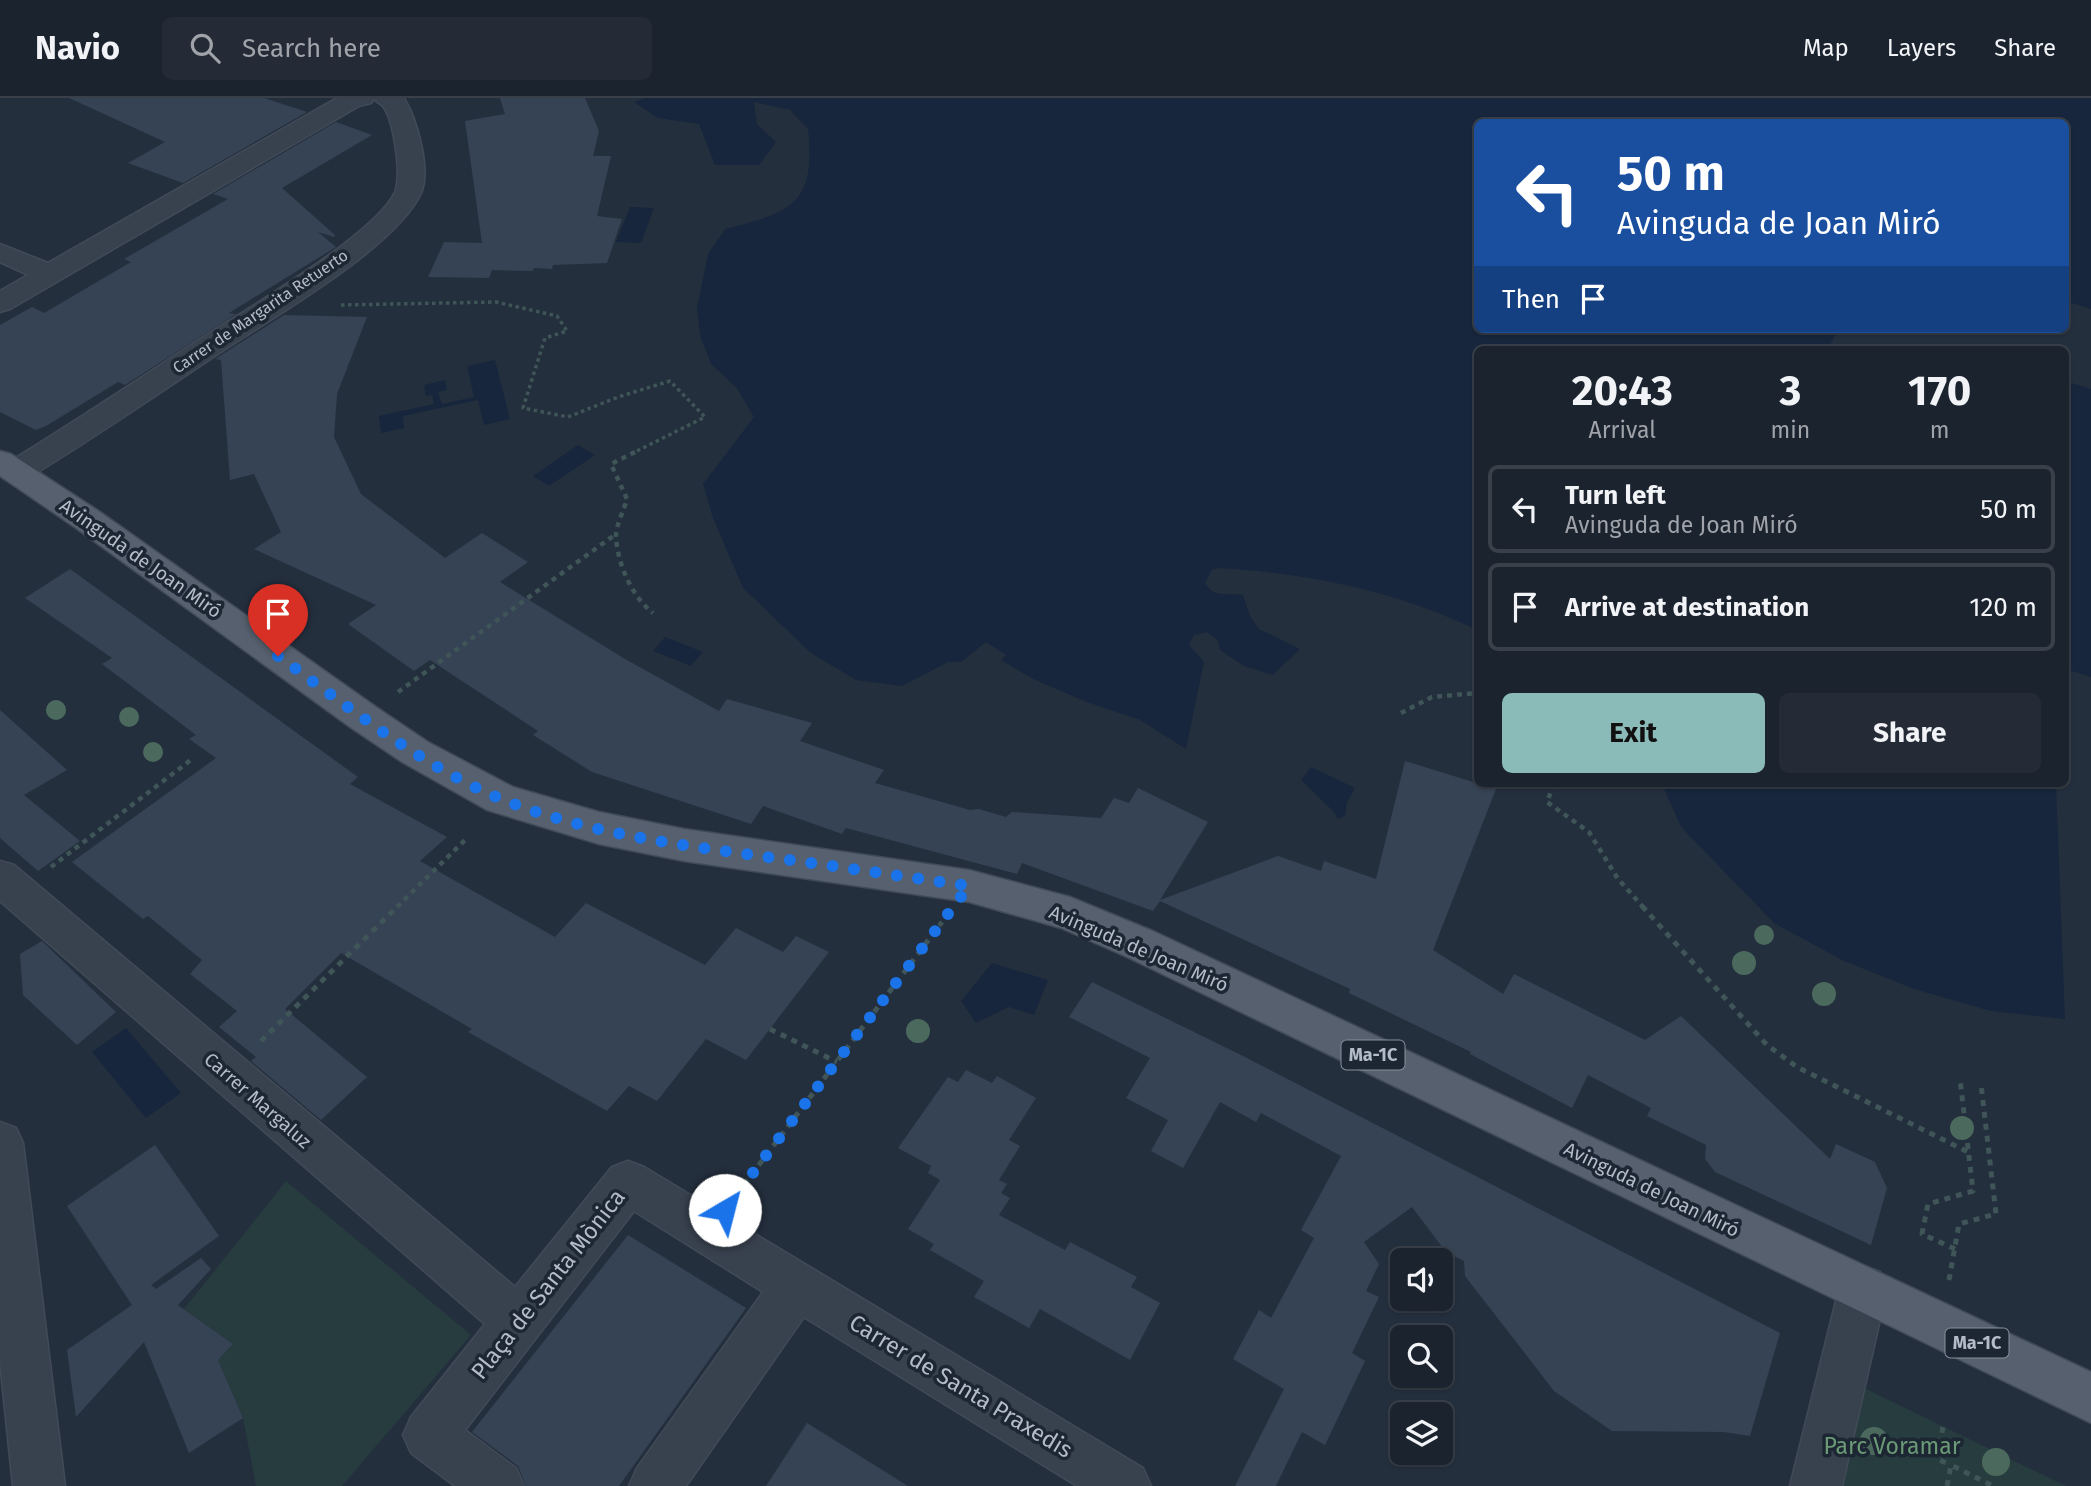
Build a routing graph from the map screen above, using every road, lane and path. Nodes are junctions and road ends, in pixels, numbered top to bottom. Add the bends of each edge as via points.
1 (362, 98) edge
2 (386, 98) edge
3 (0, 252) edge
4 (49, 274) junction
5 (0, 303) edge
6 (271, 306) junction
7 (8, 467) edge
8 (616, 534) junction
9 (653, 613) dead end
10 (1474, 693) edge
11 (1401, 713) dead end
12 (363, 717) junction
13 (192, 759) dead end
14 (1553, 787) edge
15 (468, 837) dead end
16 (9, 885) edge
17 (969, 886) junction
18 (769, 1029) dead end
19 (837, 1062) junction
20 (228, 1074) junction
21 (1960, 1079) dead end
22 (1981, 1084) dead end
23 (0, 1143) edge
24 (1968, 1152) junction
25 (709, 1231) junction
26 (797, 1286) junction
27 (1863, 1289) junction
28 (518, 1321) junction
29 (2091, 1398) edge
30 (1943, 1427) dead end
31 (1951, 1465) junction
32 (38, 1486) edge
33 (498, 1486) edge
34 (655, 1486) edge
35 (1125, 1486) edge
36 (1816, 1486) edge
37 (1947, 1486) edge
38 (1993, 1486) edge

1 - 4 street
2 - 6 street, Carrer de Margarita Retuerto via 393,100 401,115 412,175 407,193 370,235
3 - 4 street
4 - 5 street
6 - 7 street, Carrer de Margarita Retuerto via 59,446
6 - 8 path via 496,302 557,316 567,331 545,338 523,408 568,417 670,381 705,417 611,464 627,499
7 - 12 main road, Avinguda de Joan Miró / Ma-1C
8 - 9 path via 623,566 640,603
8 - 12 path
10 - 11 path via 1432,697
12 - 17 main road, Avinguda de Joan Miró / Ma-1C via 471,784 537,811 684,845
13 - 16 path
14 - 24 path via 1547,802 1589,832 1618,879 1768,1045 1797,1067
15 - 20 path
16 - 20 street, Carrer Margaluz
17 - 19 path
17 - 27 main road, Avinguda de Joan Miró / Ma-1C via 1070,914 1140,944
18 - 19 path
19 - 25 path
20 - 28 street, Carrer Margaluz
21 - 24 path
22 - 24 path via 1996,1214 1959,1224 1955,1250 1922,1234 1928,1204 1973,1191
23 - 32 street
25 - 26 street, Plaça de Santa Mònica
25 - 28 street, Plaça de Santa Mònica via 628,1182
26 - 34 street
26 - 35 street, Carrer de Santa Praxedis
27 - 29 main road, Avinguda de Joan Miró / Ma-1C
27 - 36 street
28 - 33 street, Plaça de Santa Mònica via 429,1435
30 - 31 path via 1937,1459
31 - 37 path
31 - 38 path

